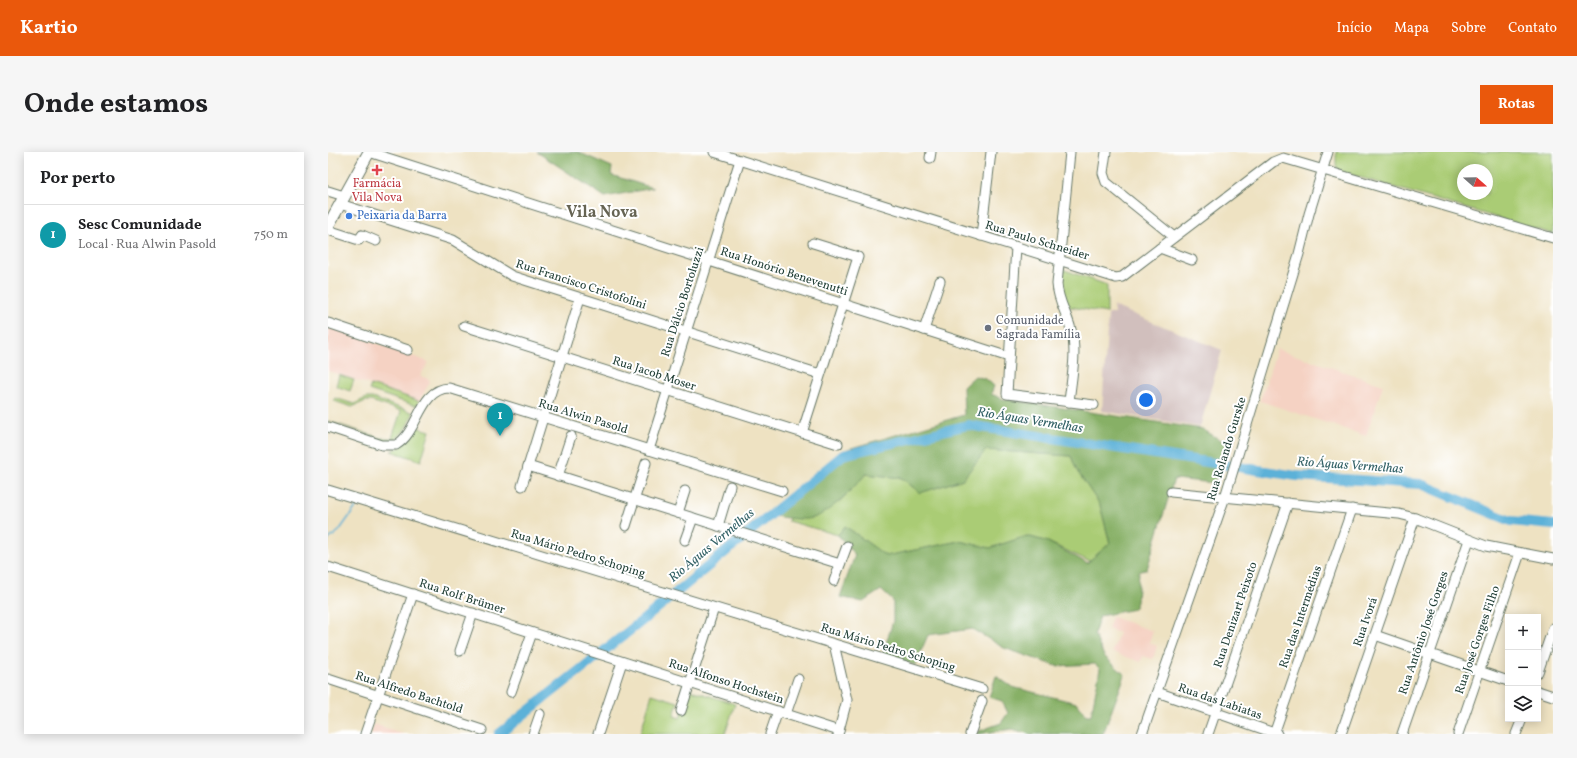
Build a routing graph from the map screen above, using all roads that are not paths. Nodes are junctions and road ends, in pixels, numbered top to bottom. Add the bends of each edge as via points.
1 (369, 152) edge
2 (714, 152) edge
3 (991, 152) edge
4 (1070, 152) edge
5 (1106, 152) edge
6 (1271, 152) edge
7 (1328, 152) edge
8 (1277, 159) junction
9 (740, 160) junction
10 (1323, 169) junction
11 (328, 191) edge
12 (342, 200) junction
13 (328, 226) edge
14 (328, 230) edge
15 (981, 236) junction
16 (1174, 237) junction
17 (1553, 238) edge
18 (376, 240) dead end
19 (812, 243) dead end
20 (1016, 247) junction
21 (1160, 248) junction
22 (1059, 260) junction
23 (1192, 260) dead end
24 (709, 261) junction
25 (940, 281) dead end
26 (580, 298) junction
27 (843, 304) junction
28 (328, 323) edge
29 (464, 326) dead end
30 (924, 330) junction
31 (686, 332) junction
32 (408, 350) dead end
33 (562, 357) junction
34 (1009, 357) junction
35 (820, 374) junction
36 (668, 391) junction
37 (1069, 402) junction
38 (1094, 405) dead end
39 (543, 417) junction
40 (328, 427) edge
41 (802, 433) junction
42 (571, 436) dead end
43 (838, 444) dead end
44 (649, 450) junction
45 (646, 463) dead end
46 (528, 466) junction
47 (558, 476) junction
48 (522, 486) dead end
49 (730, 486) dead end
50 (328, 490) edge
51 (684, 491) dead end
52 (782, 491) dead end
53 (1171, 492) dead end
54 (1225, 497) junction
55 (634, 500) junction
56 (1288, 503) junction
57 (1352, 509) junction
58 (678, 513) junction
59 (693, 518) junction
60 (1415, 518) junction
61 (626, 526) dead end
62 (718, 526) junction
63 (685, 540) dead end
64 (1469, 540) junction
65 (847, 546) dead end
66 (1520, 554) junction
67 (1553, 559) edge
68 (840, 564) junction
69 (328, 567) edge
70 (834, 581) dead end
71 (413, 594) junction
72 (714, 608) junction
73 (473, 613) junction
74 (1553, 628) edge
75 (532, 632) junction
76 (1375, 635) junction
77 (834, 644) junction
78 (460, 651) dead end
79 (1429, 654) junction
80 (605, 656) joint
81 (622, 662) junction
82 (1541, 663) edge
83 (1480, 671) junction
84 (328, 679) edge
85 (798, 680) dead end
86 (1505, 680) edge
87 (690, 683) junction
88 (982, 689) dead end
89 (511, 692) dead end
90 (1157, 692) junction
91 (1541, 692) edge
92 (378, 695) junction
93 (1553, 696) edge
94 (982, 701) dead end
95 (681, 711) dead end
96 (782, 713) junction
97 (1215, 713) junction
98 (540, 714) dead end
99 (1521, 722) edge
100 (482, 730) dead end
101 (838, 732) edge
102 (365, 734) edge
103 (533, 734) edge
104 (598, 734) edge
105 (770, 734) edge
106 (970, 734) edge
107 (1142, 734) edge
108 (1208, 734) edge
109 (1275, 734) edge
110 (1341, 734) edge
111 (1402, 734) edge
112 (1458, 734) edge
113 (1516, 734) edge

1 - 12 main road
1 - 24 street, Rua Honório Benevenutti
2 - 9 street, Rua Paulo Schneider
3 - 15 street
4 - 22 street
5 - 16 street via 1103,173 1106,182
6 - 8 street
7 - 10 street, Rua Rolando Gurske
8 - 10 street via 1288,158
8 - 16 street, Rua Paulo Schneider
9 - 15 street, Rua Paulo Schneider
9 - 24 street, Rua Dálcio Bortoluzzi
10 - 17 street
10 - 54 street, Rua Rolando Gurske
11 - 12 street, Rua Francisco Cristofolini
12 - 13 main road
12 - 26 street, Rua Francisco Cristofolini via 453,240 512,276
14 - 18 street via 359,240 362,235
15 - 20 street, Rua Paulo Schneider
16 - 21 street, Rua Paulo Schneider
19 - 27 street via 858,257
20 - 22 street, Rua Paulo Schneider
20 - 34 street
21 - 22 street, Rua Paulo Schneider via 1119,278
21 - 23 street
22 - 37 street via 1058,295 1073,340
24 - 27 street, Rua Honório Benevenutti
24 - 31 street, Rua Dálcio Bortoluzzi
25 - 30 street
26 - 31 street, Rua Francisco Cristofolini
26 - 33 street
27 - 30 street, Rua Honório Benevenutti
27 - 35 street
28 - 32 street
29 - 33 street, Rua Jacob Moser
30 - 34 street, Rua Honório Benevenutti
31 - 35 street, Rua Francisco Cristofolini
31 - 36 street, Rua Dálcio Bortoluzzi
33 - 36 street, Rua Jacob Moser
33 - 39 street
34 - 37 street via 1007,394
35 - 41 street
36 - 41 street, Rua Jacob Moser
36 - 44 street, Rua Dálcio Bortoluzzi
37 - 38 street
39 - 40 street, Rua Alwin Pasold via 443,388 429,397 401,443 392,446 382,445
39 - 44 street, Rua Alwin Pasold
39 - 46 street
41 - 43 street, Rua Jacob Moser
42 - 47 street
44 - 52 street, Rua Alwin Pasold
45 - 55 street
46 - 47 street
46 - 48 street
47 - 55 street
49 - 62 street
50 - 72 street, Rua Mário Pedro Schoping
51 - 58 street
53 - 54 street
54 - 56 street
54 - 90 street, Rua Rolando Gurske
55 - 58 street
55 - 61 street
56 - 57 street
56 - 97 street, Rua Denizart Peixoto
57 - 60 street
57 - 109 street, Rua das Intermédias
58 - 59 street
59 - 62 street
59 - 63 street
60 - 64 street
60 - 76 street, Rua Ivorá
62 - 68 street
64 - 66 street
64 - 79 street, Rua Antônio José Gorges
65 - 68 street
66 - 67 street
66 - 83 street, Rua José Gorges Filho
68 - 70 street
69 - 71 street, Rua Rolf Brümer
71 - 73 street, Rua Rolf Brümer
71 - 92 street
72 - 77 street, Rua Mário Pedro Schoping
72 - 87 street
73 - 75 street, Rua Rolf Brümer
73 - 78 street
74 - 82 street
75 - 80 street, Rua Rolf Brümer
75 - 89 street
76 - 79 street
76 - 110 street, Rua Ivorá
77 - 88 street, Rua Mário Pedro Schoping
77 - 101 street via 847,700
79 - 83 street
79 - 111 street, Rua Antônio José Gorges
80 - 81 street, Rua Alfonso Hochstein
81 - 87 street, Rua Alfonso Hochstein
81 - 104 street
83 - 86 street
83 - 112 street, Rua José Gorges Filho
84 - 92 street, Rua Alfredo Bachtold
85 - 96 street
87 - 95 street
87 - 96 street, Rua Alfonso Hochstein
90 - 97 street, Rua das Labiatas
90 - 107 street, Rua Rolando Gurske
91 - 93 street
92 - 100 street, Rua Alfredo Bachtold
92 - 102 street
94 - 106 street
96 - 101 street, Rua Alfonso Hochstein
96 - 105 street
97 - 108 street, Rua Denizart Peixoto
97 - 109 street, Rua das Labiatas
98 - 103 street
99 - 113 street

